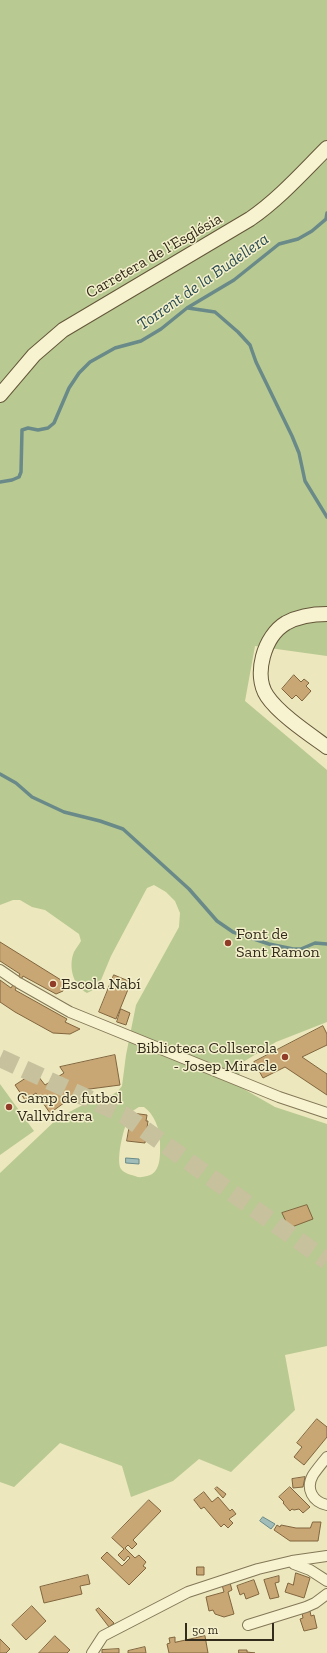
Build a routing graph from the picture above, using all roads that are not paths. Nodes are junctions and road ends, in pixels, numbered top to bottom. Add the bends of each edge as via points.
1 (327, 148) edge
2 (0, 395) edge
3 (327, 614) edge
4 (327, 747) edge
5 (0, 970) edge
6 (327, 1114) edge
7 (327, 1457) edge
8 (327, 1505) edge
9 (327, 1556) edge
10 (292, 1561) junction
11 (327, 1581) edge
12 (327, 1594) edge
13 (248, 1625) dead end
14 (92, 1653) edge

1 - 2 main road, Carretera de l'Església via 262,211 63,330 34,355
3 - 4 main road via 304,616 279,628 266,649 260,674 269,699
5 - 6 street via 70,1012
7 - 8 street via 312,1476 310,1486 313,1498
9 - 10 street
10 - 11 street
10 - 14 street via 258,1569 188,1592 103,1636
12 - 13 street via 306,1607

